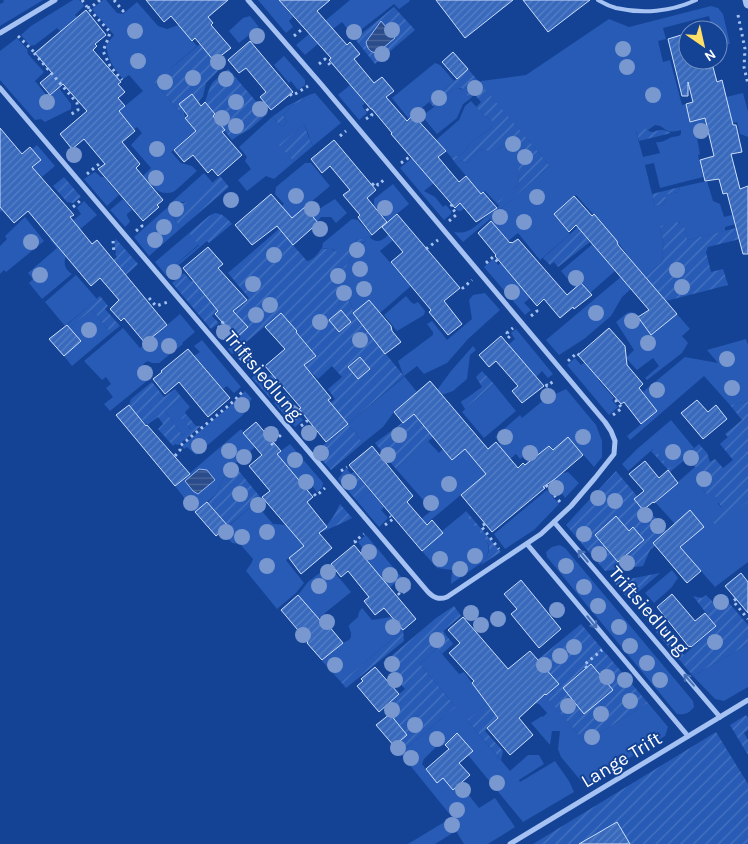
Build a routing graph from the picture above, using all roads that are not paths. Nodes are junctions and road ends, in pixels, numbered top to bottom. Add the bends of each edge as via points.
1 (55, 0) edge
2 (248, 0) edge
3 (598, 0) edge
4 (696, 0) edge
5 (0, 33) edge
6 (0, 88) edge
7 (554, 522) junction
8 (527, 544) junction
9 (748, 700) edge
10 (720, 717) junction
11 (688, 736) junction
12 (510, 844) edge

1 - 5 street
2 - 7 street, Triftsiedlung via 611,431 614,454
3 - 4 lane via 614,8 648,12
6 - 8 street, Triftsiedlung via 432,596 447,598
7 - 8 street, Triftsiedlung
10 -> 7 street, Triftsiedlung
8 -> 11 street
9 - 10 street, Lange Trift
10 - 11 street, Lange Trift
11 - 12 street, Lange Trift

